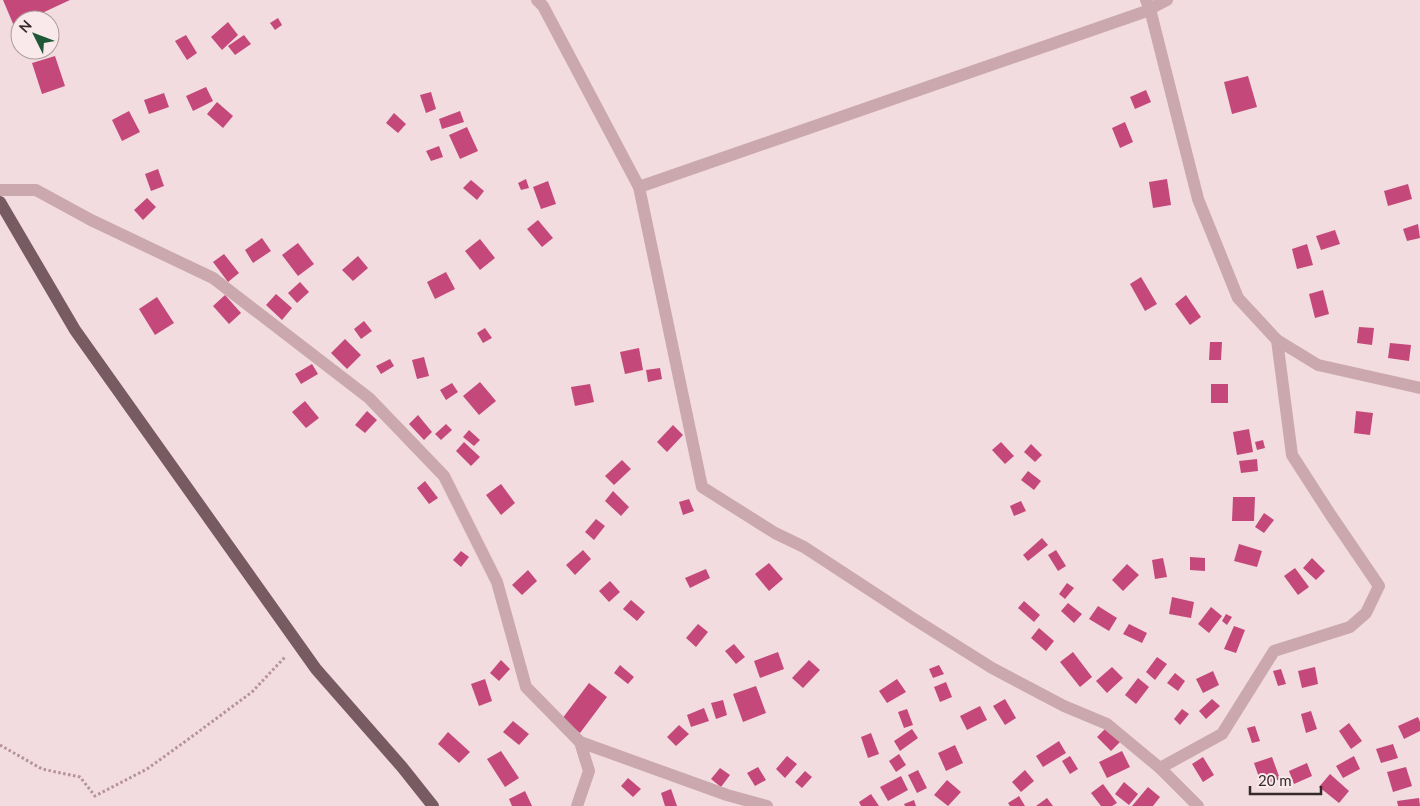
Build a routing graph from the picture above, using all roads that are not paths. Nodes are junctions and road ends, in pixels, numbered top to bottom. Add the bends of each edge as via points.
1 (536, 0) edge
2 (1167, 0) edge
3 (1148, 5) edge
4 (639, 187) junction
5 (0, 190) edge
6 (0, 202) edge
7 (1277, 340) junction
8 (1420, 388) edge
9 (580, 742) junction
10 (1160, 768) junction
11 (433, 806) edge
12 (577, 806) edge
13 (767, 806) edge
14 (1198, 806) edge

1 - 4 street via 543,6
2 - 3 street
3 - 4 street via 1144,12
3 - 7 street via 1198,199 1238,298
4 - 10 street via 702,487 775,533 804,547 992,668 1106,724
5 - 9 street via 36,190 213,278 369,398 444,476 497,582 526,687
6 - 11 main road via 75,330 316,669
7 - 8 street via 1318,364
7 - 10 street via 1292,455 1380,586 1366,613 1350,627 1274,651 1222,734
9 - 12 street via 589,771
9 - 13 street via 727,795
10 - 14 street

